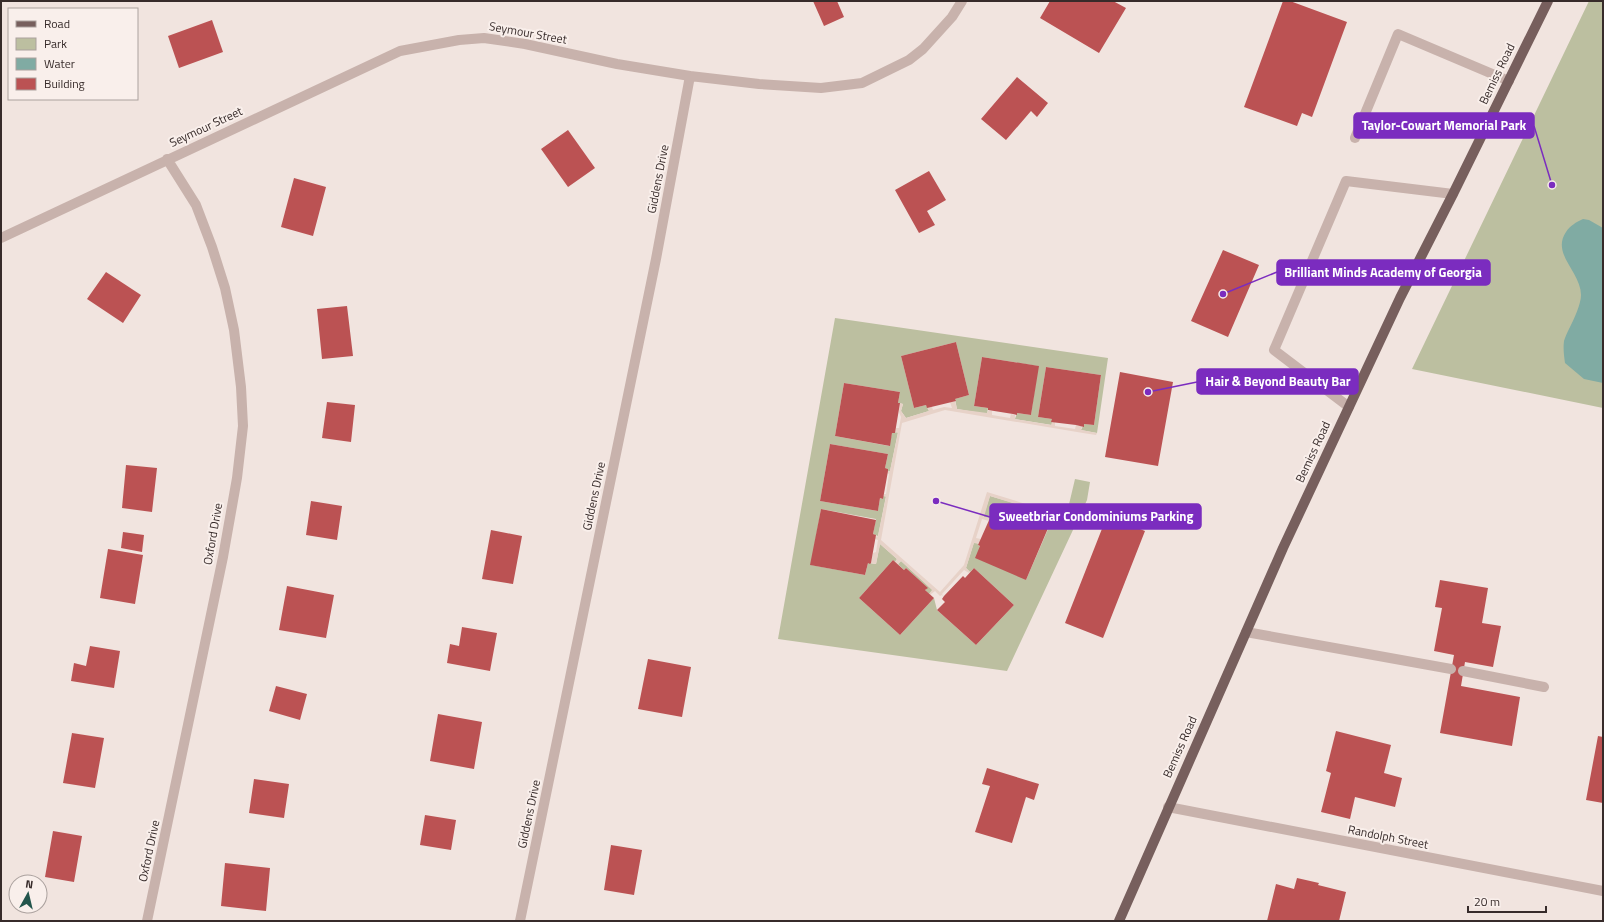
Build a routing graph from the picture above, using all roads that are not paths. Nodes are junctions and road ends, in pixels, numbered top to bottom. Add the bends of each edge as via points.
1 (962, 1) edge
2 (1548, 1) edge
3 (690, 76) junction
4 (1509, 80) junction
5 (1355, 138) dead end
6 (167, 159) junction
7 (1453, 194) junction
8 (1, 238) edge
9 (1349, 407) junction
10 (1246, 632) junction
11 (1451, 669) dead end
12 (1463, 671) dead end
13 (1544, 686) dead end
14 (1168, 807) junction
15 (1603, 891) edge
16 (147, 921) edge
17 (520, 921) edge
18 (1119, 921) edge

1 - 3 street, Seymour Street via 952,18 923,49 909,60 862,83 821,88
2 - 4 main road, Bemiss Road
3 - 6 street, Seymour Street via 616,64 525,44 484,38 459,40 400,51
3 - 17 street, Giddens Drive via 656,259
4 - 5 street via 1398,34
4 - 7 main road, Bemiss Road
6 - 8 street, Seymour Street
6 - 16 street, Oxford Drive via 196,205 224,288 234,330 243,426 223,557
7 - 9 main road, Bemiss Road
7 - 9 street via 1346,181 1274,350
9 - 10 main road, Bemiss Road
10 - 11 street
10 - 14 main road, Bemiss Road
12 - 13 street
14 - 15 street, Randolph Street
14 - 18 main road, Bemiss Road

